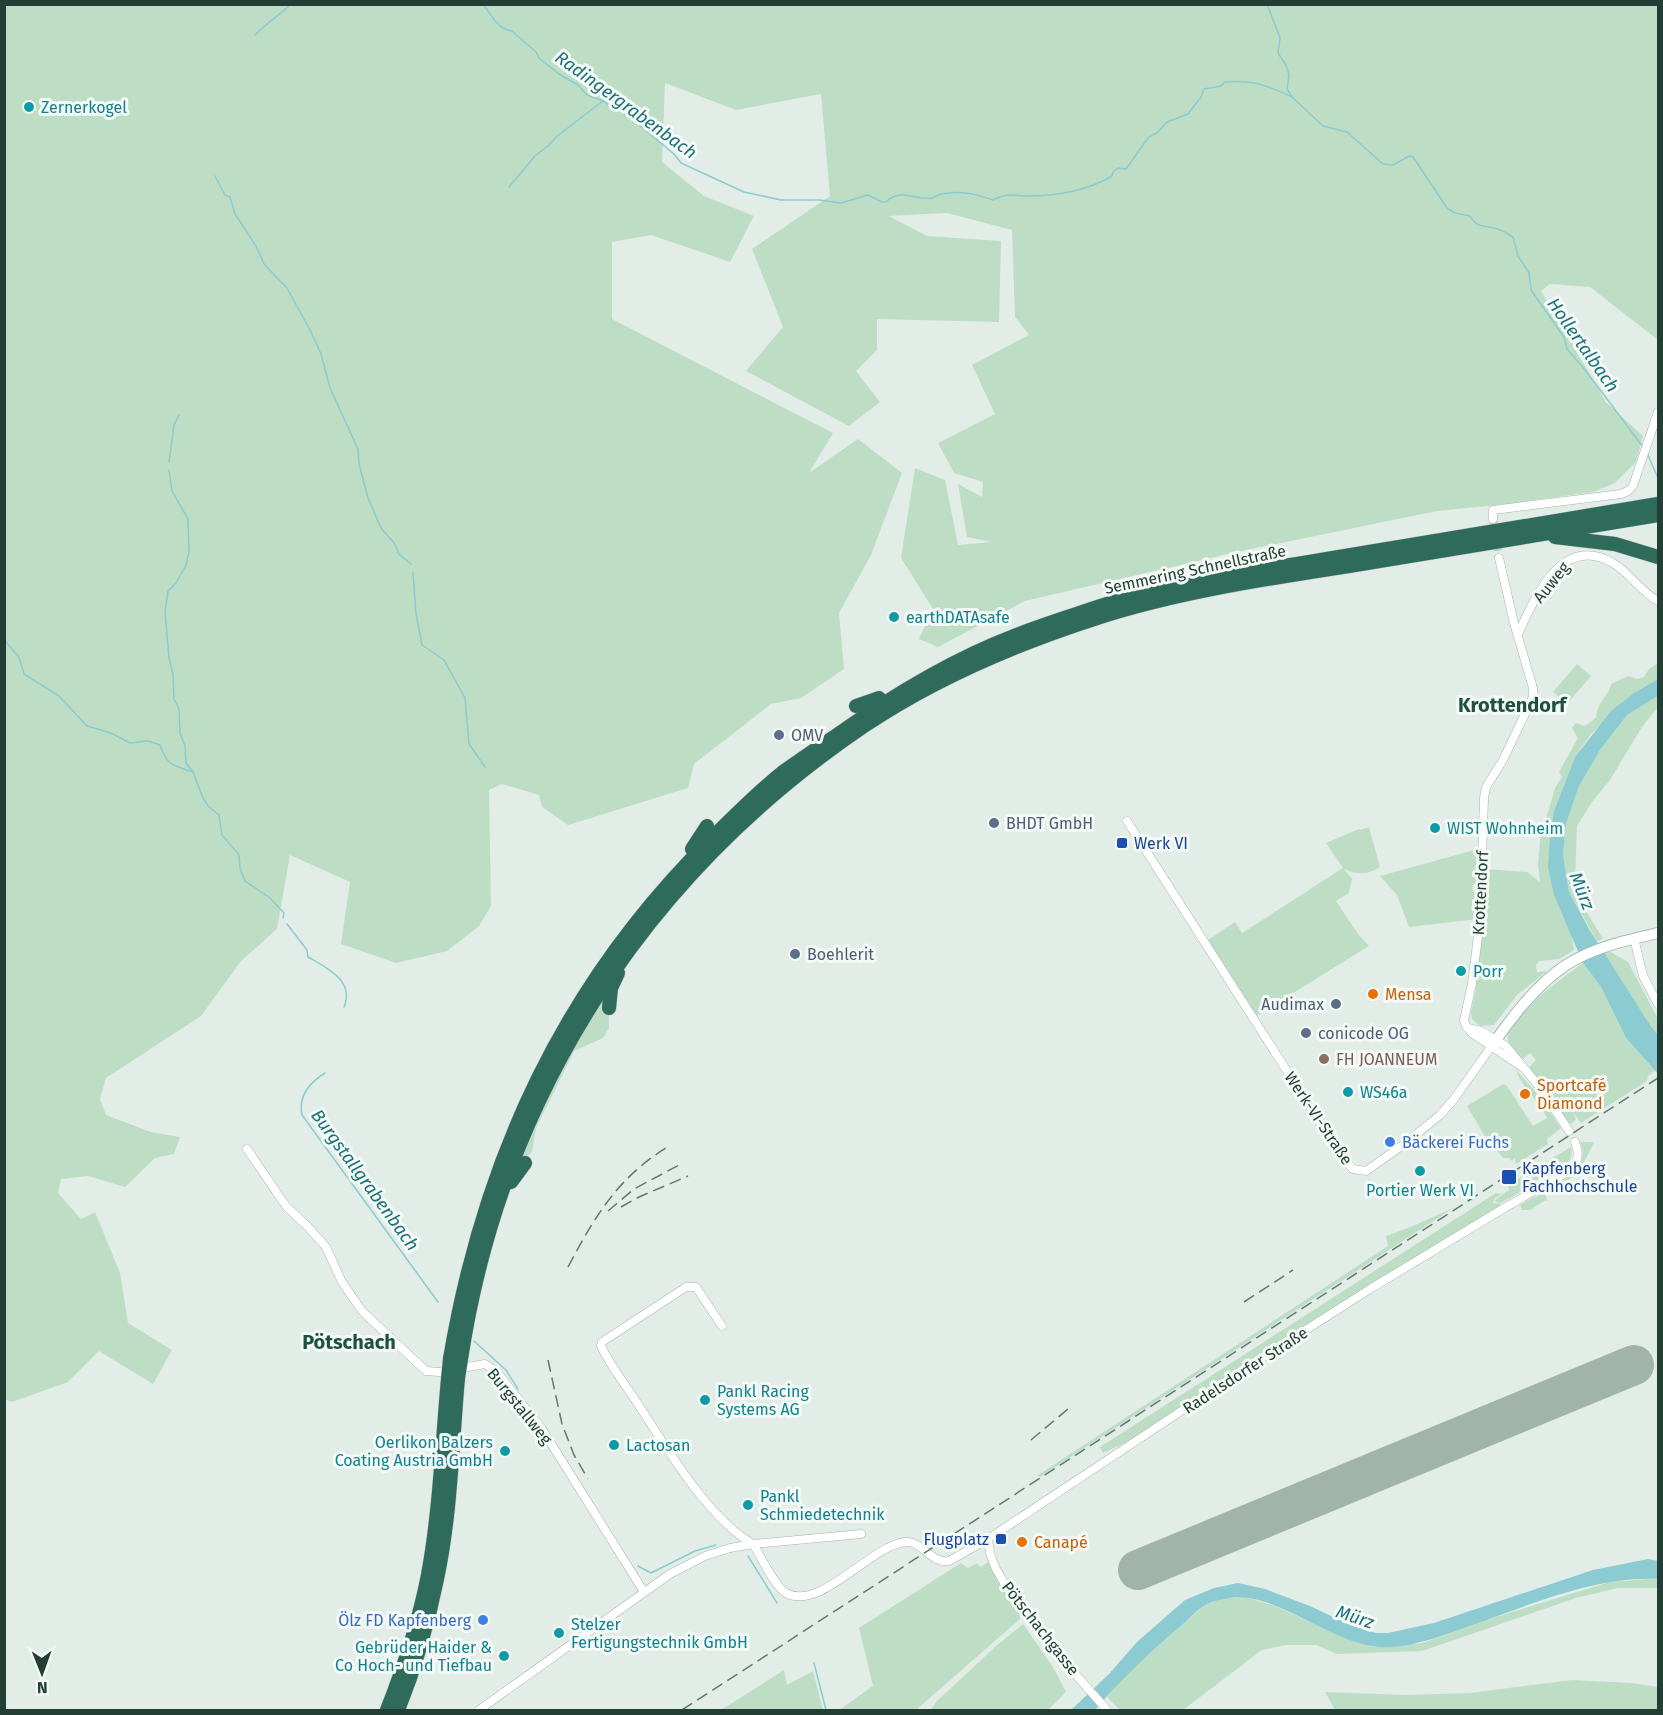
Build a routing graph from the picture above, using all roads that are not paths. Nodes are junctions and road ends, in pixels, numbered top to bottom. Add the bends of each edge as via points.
1 (1659, 412) edge
2 (1656, 510) edge
3 (1492, 519) dead end
4 (1541, 534) junction
5 (1659, 556) edge
6 (1498, 558) tunnel mouth
7 (1659, 601) edge
8 (1518, 634) junction
9 (909, 687) junction
10 (856, 706) dead end
11 (1127, 821) dead end
12 (707, 826) dead end
13 (674, 875) junction
14 (645, 929) junction
15 (1659, 933) edge
16 (1634, 939) junction
17 (1659, 1004) edge
18 (609, 1008) dead end
19 (1493, 1043) junction
20 (1569, 1131) dead end
21 (1575, 1142) dead end
22 (247, 1149) dead end
23 (525, 1163) dead end
24 (488, 1229) junction
25 (722, 1326) dead end
26 (455, 1359) junction
27 (453, 1378) junction
28 (861, 1534) dead end
29 (988, 1539) junction
30 (753, 1544) junction
31 (644, 1592) junction
32 (387, 1710) edge
33 (398, 1710) edge
34 (479, 1710) edge
35 (1107, 1710) edge

1 - 3 street via 1628,492 1493,510
2 - 4 highway, Semmering Schnellstraße
2 - 9 highway, Semmering Schnellstraße via 1265,569 1158,591 1012,637
4 - 5 highway via 1615,544
4 - 14 highway, Semmering Schnellstraße via 1163,600 1099,617 1019,646 940,682 865,725 780,788 679,888
6 - 8 street, Krottendorf
7 - 8 street, Auweg via 1613,563 1593,556 1571,557 1545,584
8 - 19 street, Krottendorf via 1533,697 1486,787 1481,906 1465,1016 1467,1027 1481,1031
9 - 10 highway
9 - 13 highway, Semmering Schnellstraße via 782,773
11 - 19 street, Werk-VI-Straße via 1353,1169 1366,1171 1435,1119
12 - 13 highway
13 - 26 highway, Semmering Schnellstraße via 588,988 524,1106 476,1239 460,1299
14 - 18 highway via 616,977
14 - 24 highway, Semmering Schnellstraße via 603,984 555,1065
15 - 16 main road, Werk-VI-Straße
16 - 17 street via 1643,976
16 - 19 main road, Werk-VI-Straße via 1612,944 1567,965 1527,1000
19 - 20 street, Krottendorf via 1512,1053
21 - 29 street, Radelsdorfer Straße via 1578,1156 1571,1170 1370,1289
22 - 31 street, Burgstallweg via 286,1206 326,1247 342,1282 362,1311 426,1371 485,1364 497,1372 542,1429
23 - 24 highway via 513,1177 501,1212
24 - 26 highway, Semmering Schnellstraße
25 - 30 street via 696,1287 686,1287 600,1345 706,1502
26 - 27 highway, Semmering Schnellstraße, bridge
27 - 32 highway, Semmering Schnellstraße via 428,1575 406,1659
27 - 33 highway, Semmering Schnellstraße via 446,1520 438,1577 424,1634
28 - 30 street
29 - 30 street via 942,1562 912,1542 898,1544 809,1596 787,1593 778,1586
29 - 35 street, Pötschachgasse via 995,1567 1007,1588
30 - 31 street via 705,1556
31 - 34 street

